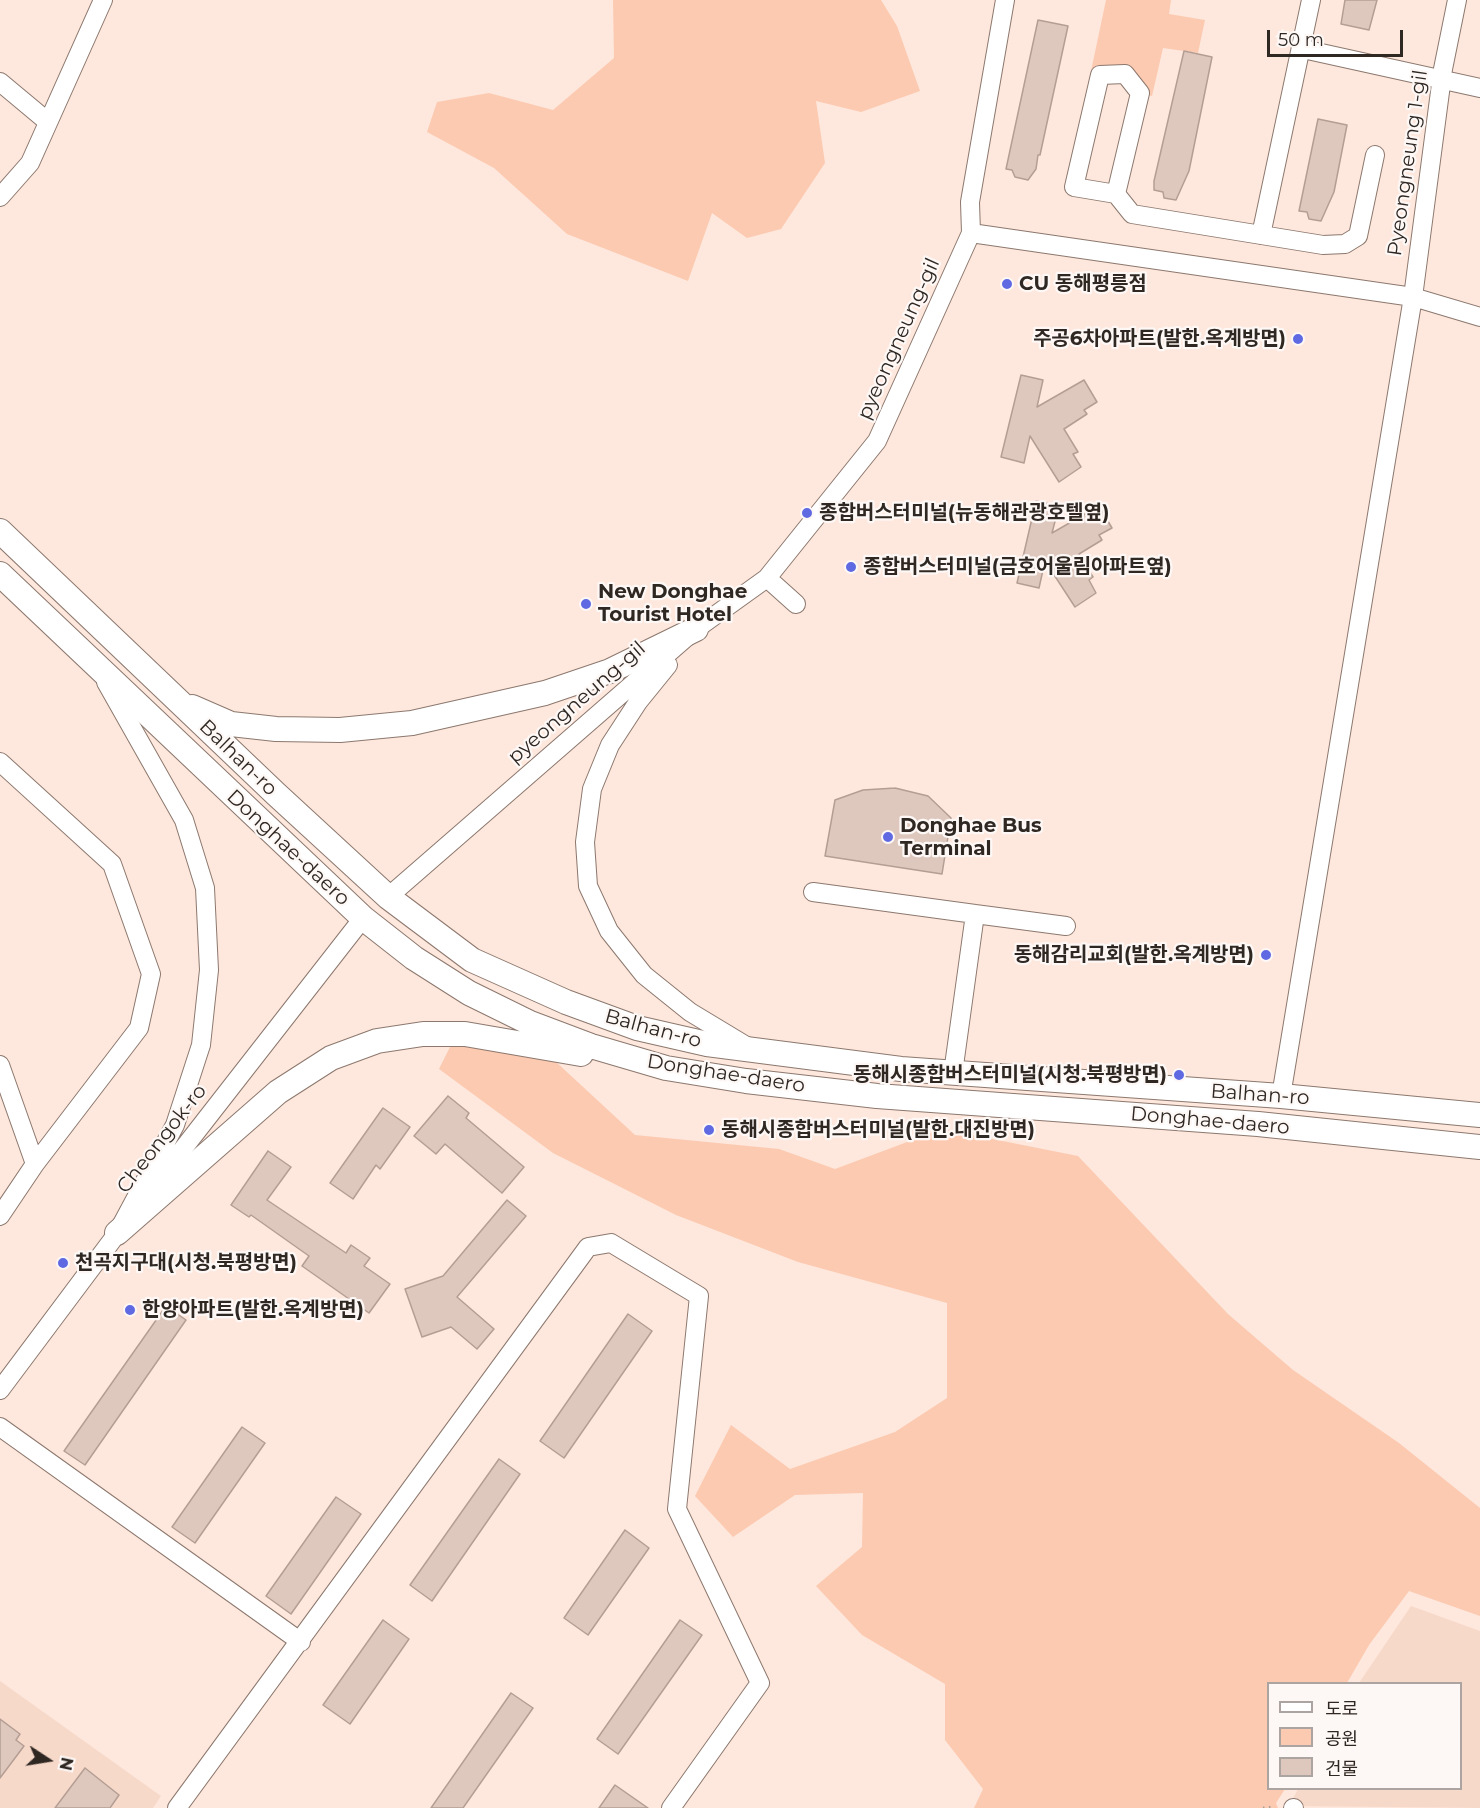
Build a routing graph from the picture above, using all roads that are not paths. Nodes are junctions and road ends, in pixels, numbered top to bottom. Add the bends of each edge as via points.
1 (103, 0) edge
2 (1005, 0) edge
3 (1311, 0) edge
4 (1456, 0) edge
5 (1303, 49) junction
6 (1441, 80) junction
7 (0, 82) edge
8 (1480, 88) edge
9 (48, 122) junction
10 (1375, 155) dead end
11 (1116, 194) junction
12 (0, 197) edge
13 (970, 233) junction
14 (1261, 235) junction
15 (1413, 297) junction
16 (1480, 317) edge
17 (0, 531) edge
18 (0, 574) edge
19 (766, 578) junction
20 (10, 592) edge
21 (796, 604) dead end
22 (696, 629) junction
23 (99, 669) junction
24 (178, 702) junction
25 (0, 762) edge
26 (813, 892) dead end
27 (388, 897) junction
28 (975, 915) junction
29 (363, 918) junction
30 (1066, 926) dead end
31 (752, 1050) junction
32 (0, 1065) edge
33 (666, 1068) junction
34 (953, 1073) junction
35 (1281, 1096) junction
36 (1480, 1115) edge
37 (1276, 1126) junction
38 (1480, 1147) edge
39 (35, 1164) junction
40 (0, 1216) edge
41 (117, 1233) junction
42 (0, 1390) edge
43 (0, 1427) edge
44 (301, 1642) junction
45 (177, 1808) edge
46 (671, 1808) edge

1 - 9 street
2 - 13 street, pyeongneung-gil via 970,202
3 - 5 street
4 - 6 street, Pyeongneung 1-gil
5 - 6 street
5 - 14 street
6 - 8 street
6 - 15 street, Pyeongneung 1-gil
7 - 9 street
9 - 12 street via 30,163
10 - 14 street via 1358,236 1345,244 1323,244
11 - 11 street via 1074,187 1100,75 1125,74 1140,93
11 - 14 street via 1132,214
13 - 15 street
13 - 19 street, pyeongneung-gil via 877,441
15 - 16 street
15 - 35 street, Pyeongneung 1-gil
17 - 24 main road, Balhan-ro
18 - 20 main road, Donghae-daero
19 - 21 street
19 - 22 street, pyeongneung-gil
20 - 23 main road, Donghae-daero
22 - 24 main road via 610,671 544,693 412,723 340,730 276,729 231,724
22 - 27 street, pyeongneung-gil
22 - 31 street via 638,702 610,745 591,789 585,842 588,886 609,931 644,975 690,1012
23 - 29 main road, Donghae-daero
23 - 41 street via 184,820 205,888 209,970 201,1045 175,1125
24 - 27 main road, Balhan-ro
25 - 39 street via 112,864 151,974 139,1028
26 - 28 street
27 - 29 main road
27 - 31 main road, Balhan-ro via 472,960 566,1002 637,1028
28 - 30 street
28 - 34 street
29 - 33 main road, Donghae-daero via 414,958 469,993 530,1023
29 - 41 street, Cheongok-ro
31 - 34 main road, Balhan-ro
32 - 39 street
33 - 37 main road, Donghae-daero via 877,1096
33 - 41 main road via 465,1034 423,1034 377,1041 331,1058 278,1092
34 - 35 main road, Balhan-ro
35 - 36 main road, Balhan-ro
35 - 37 main road
37 - 38 main road, Donghae-daero
39 - 40 street
41 - 42 street, Cheongok-ro
43 - 44 street
44 - 45 street
44 - 46 street via 588,1247 611,1243 699,1296 677,1509 760,1683

